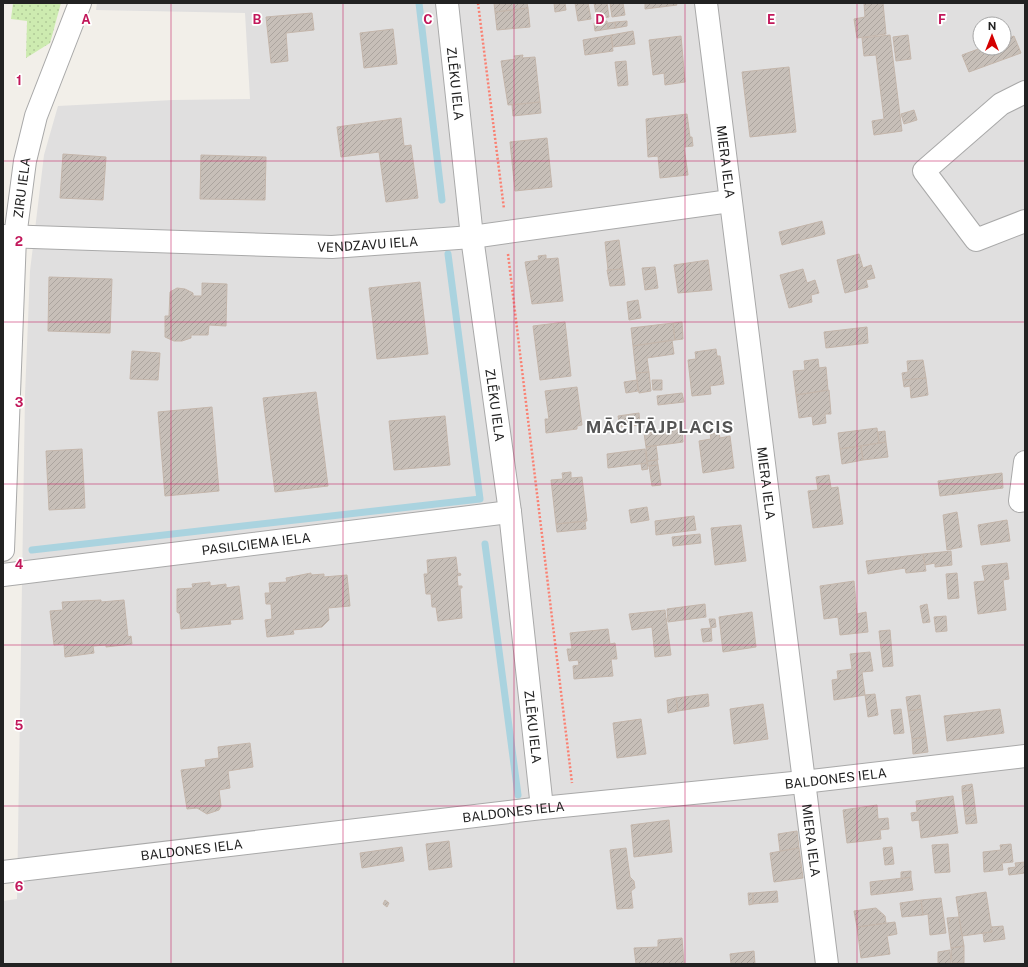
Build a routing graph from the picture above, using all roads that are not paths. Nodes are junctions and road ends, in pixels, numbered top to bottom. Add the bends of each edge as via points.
1 (80, 3) edge
2 (447, 3) edge
3 (706, 3) edge
4 (1025, 92) edge
5 (730, 201) junction
6 (1025, 221) edge
7 (9, 237) edge
8 (472, 237) junction
9 (1025, 462) edge
10 (1020, 501) dead end
11 (510, 512) junction
12 (3, 550) edge
13 (3, 575) edge
14 (1025, 756) edge
15 (803, 782) junction
16 (542, 808) junction
17 (3, 872) edge
18 (827, 964) edge

1 - 7 street, ZIRU IELA via 36,116
2 - 8 street, ZLĒKU IELA
3 - 5 street, MIERA IELA
4 - 6 street via 1001,104 924,171 976,240
5 - 8 street, VENDZAVU IELA
5 - 15 street, MIERA IELA
7 - 8 street, VENDZAVU IELA via 332,247
7 - 12 street, ZIRU IELA
8 - 11 street, ZLĒKU IELA
9 - 10 street
11 - 13 street, PASILCIEMA IELA
11 - 16 street, ZLĒKU IELA
14 - 15 street, BALDONES IELA
15 - 16 street, BALDONES IELA
15 - 18 street, MIERA IELA
16 - 17 street, BALDONES IELA

